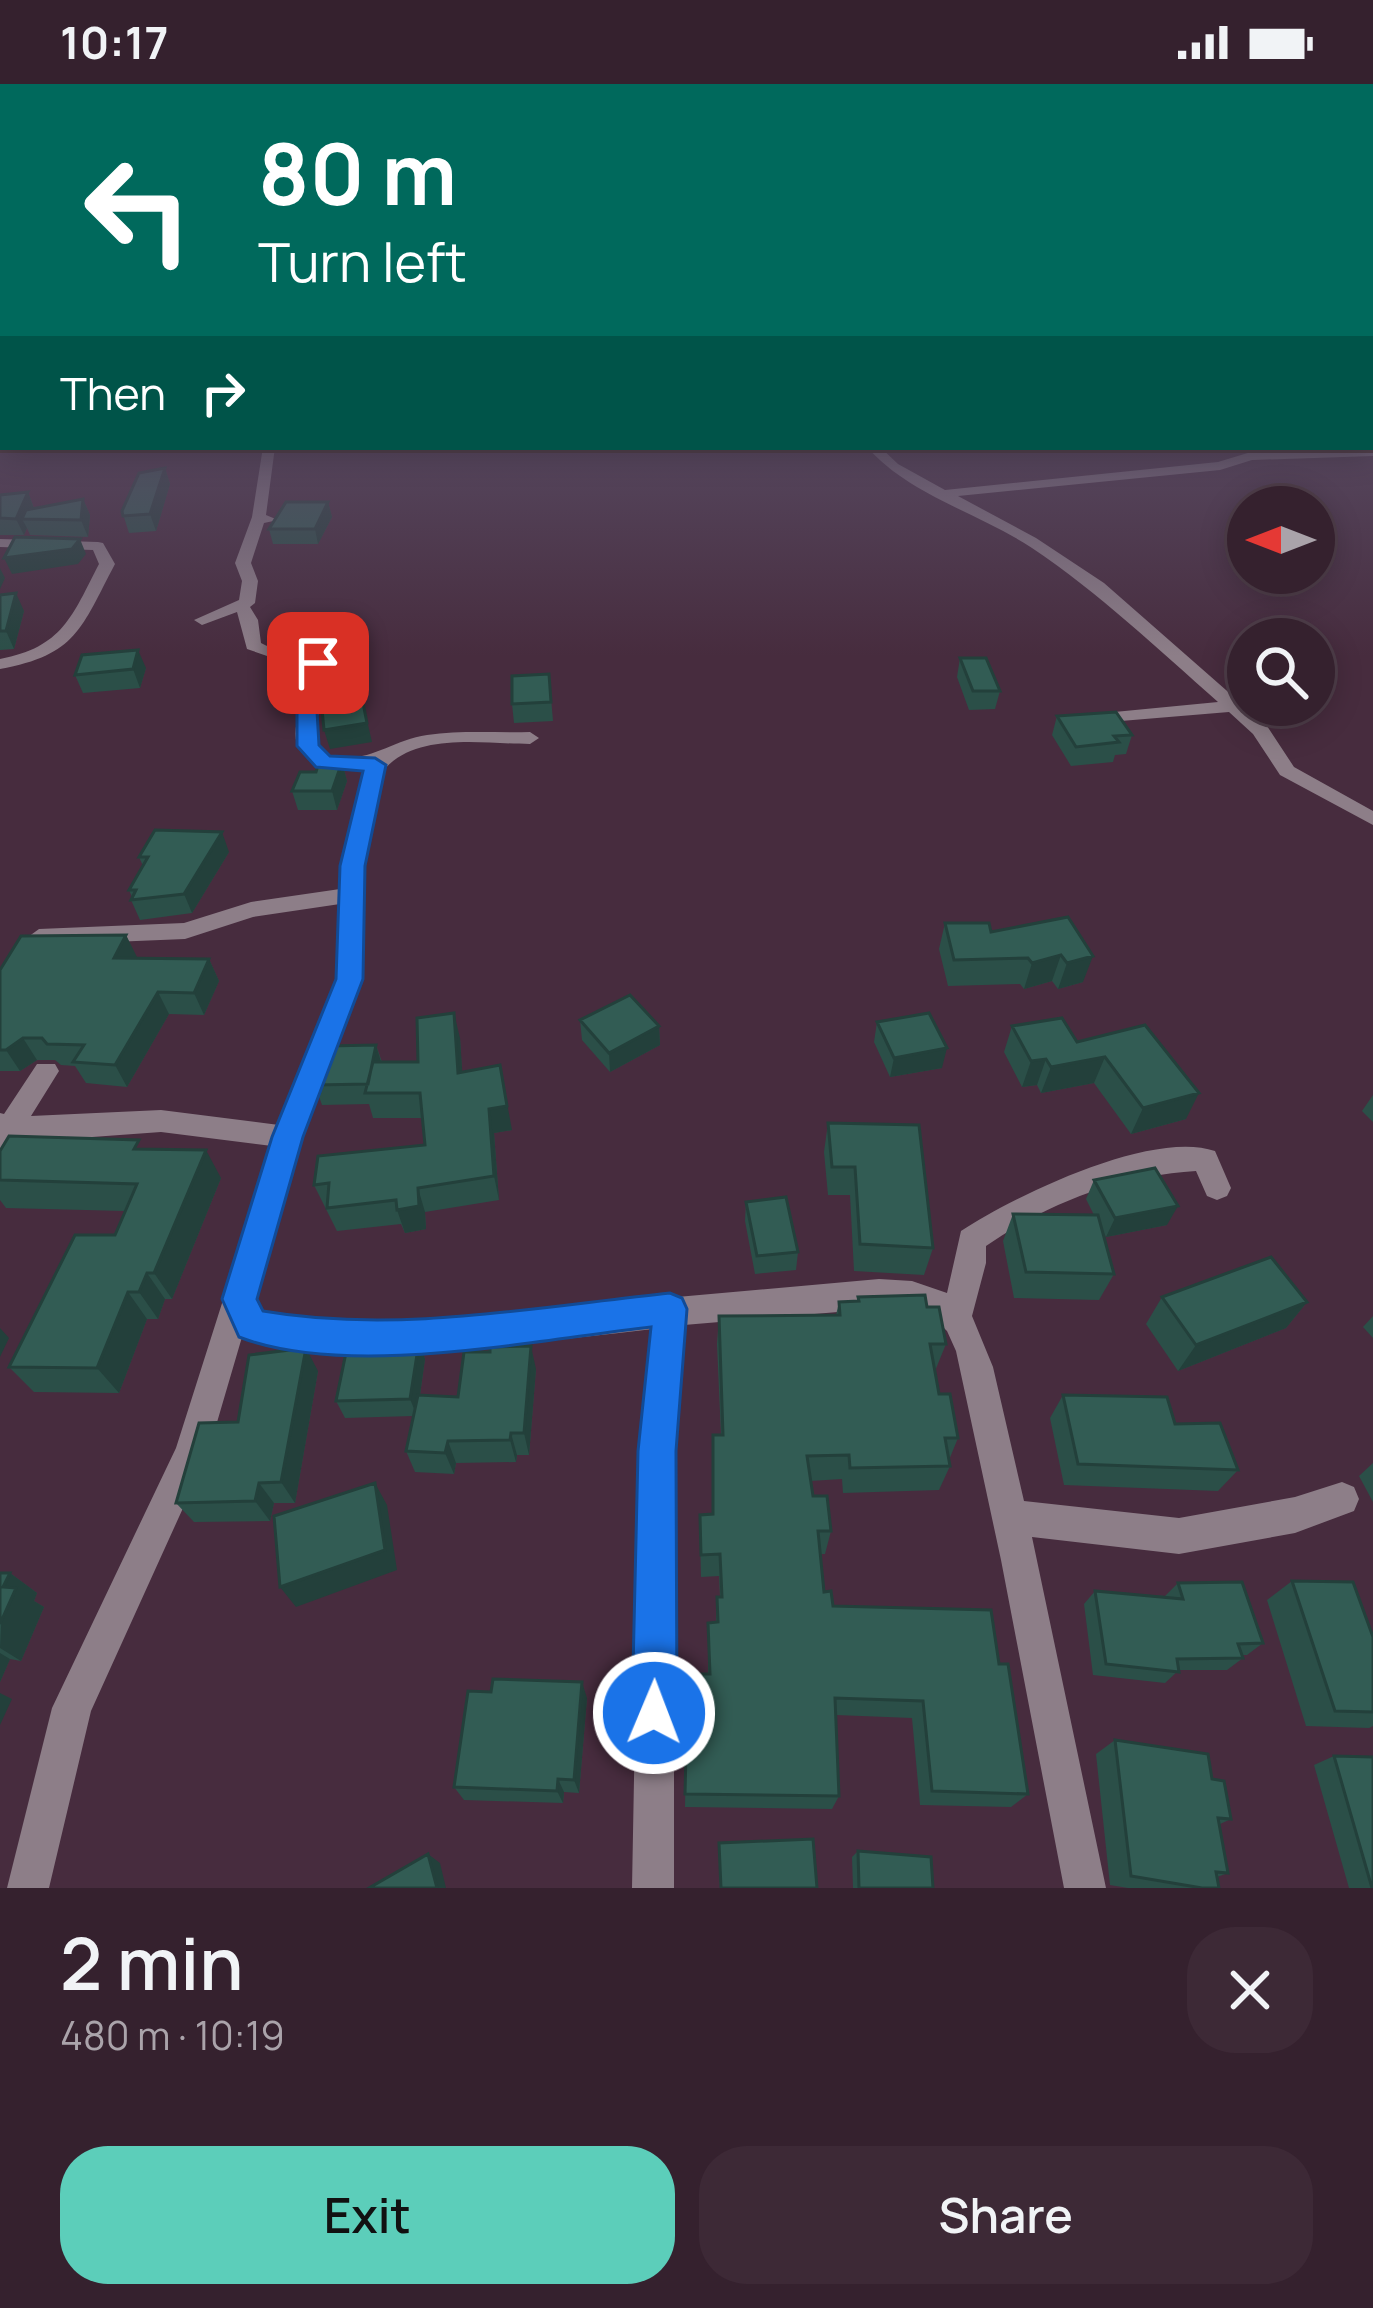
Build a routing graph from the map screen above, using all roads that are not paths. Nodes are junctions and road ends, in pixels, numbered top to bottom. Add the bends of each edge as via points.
1 (263, 487) edge
2 (930, 487) edge
3 (1010, 487) edge
4 (942, 494) junction
5 (259, 517) junction
6 (279, 522) edge
7 (0, 543) edge
8 (242, 607) junction
9 (202, 620) dead end
10 (0, 664) edge
11 (1227, 703) edge
12 (1227, 706) edge
13 (1104, 719) edge
14 (1255, 726) edge
15 (530, 738) dead end
16 (375, 765) junction
17 (1373, 819) edge
18 (350, 895) junction
19 (39, 937) edge
20 (46, 1071) dead end
21 (3, 1130) edge
22 (288, 1137) junction
23 (1217, 1187) dead end
24 (670, 1309) junction
25 (245, 1312) junction
26 (956, 1317) junction
27 (1342, 1498) dead end
28 (1010, 1517) junction
29 (28, 1888) edge
30 (652, 1888) edge
31 (1085, 1888) edge

1 - 5 street
2 - 4 street
3 - 4 street
4 - 11 street via 1098,586
5 - 6 street
5 - 8 street via 243,563 251,590
7 - 10 street via 98,546 107,565 54,652
8 - 9 street
8 - 16 street via 253,645 271,658 318,663 332,674 307,711 316,756
12 - 13 street
14 - 17 street via 1287,771
15 - 16 street via 410,743
16 - 18 street
18 - 19 street via 251,910 184,931
18 - 22 street via 349,979
20 - 21 street
21 - 22 street via 161,1121
22 - 25 street
23 - 26 street via 1205,1159 1157,1160 1046,1196 971,1240
24 - 25 street via 323,1338
24 - 26 street via 911,1295
24 - 30 street via 657,1451
25 - 29 street via 190,1453 72,1708
26 - 28 street
27 - 28 street via 1179,1536
28 - 31 street

